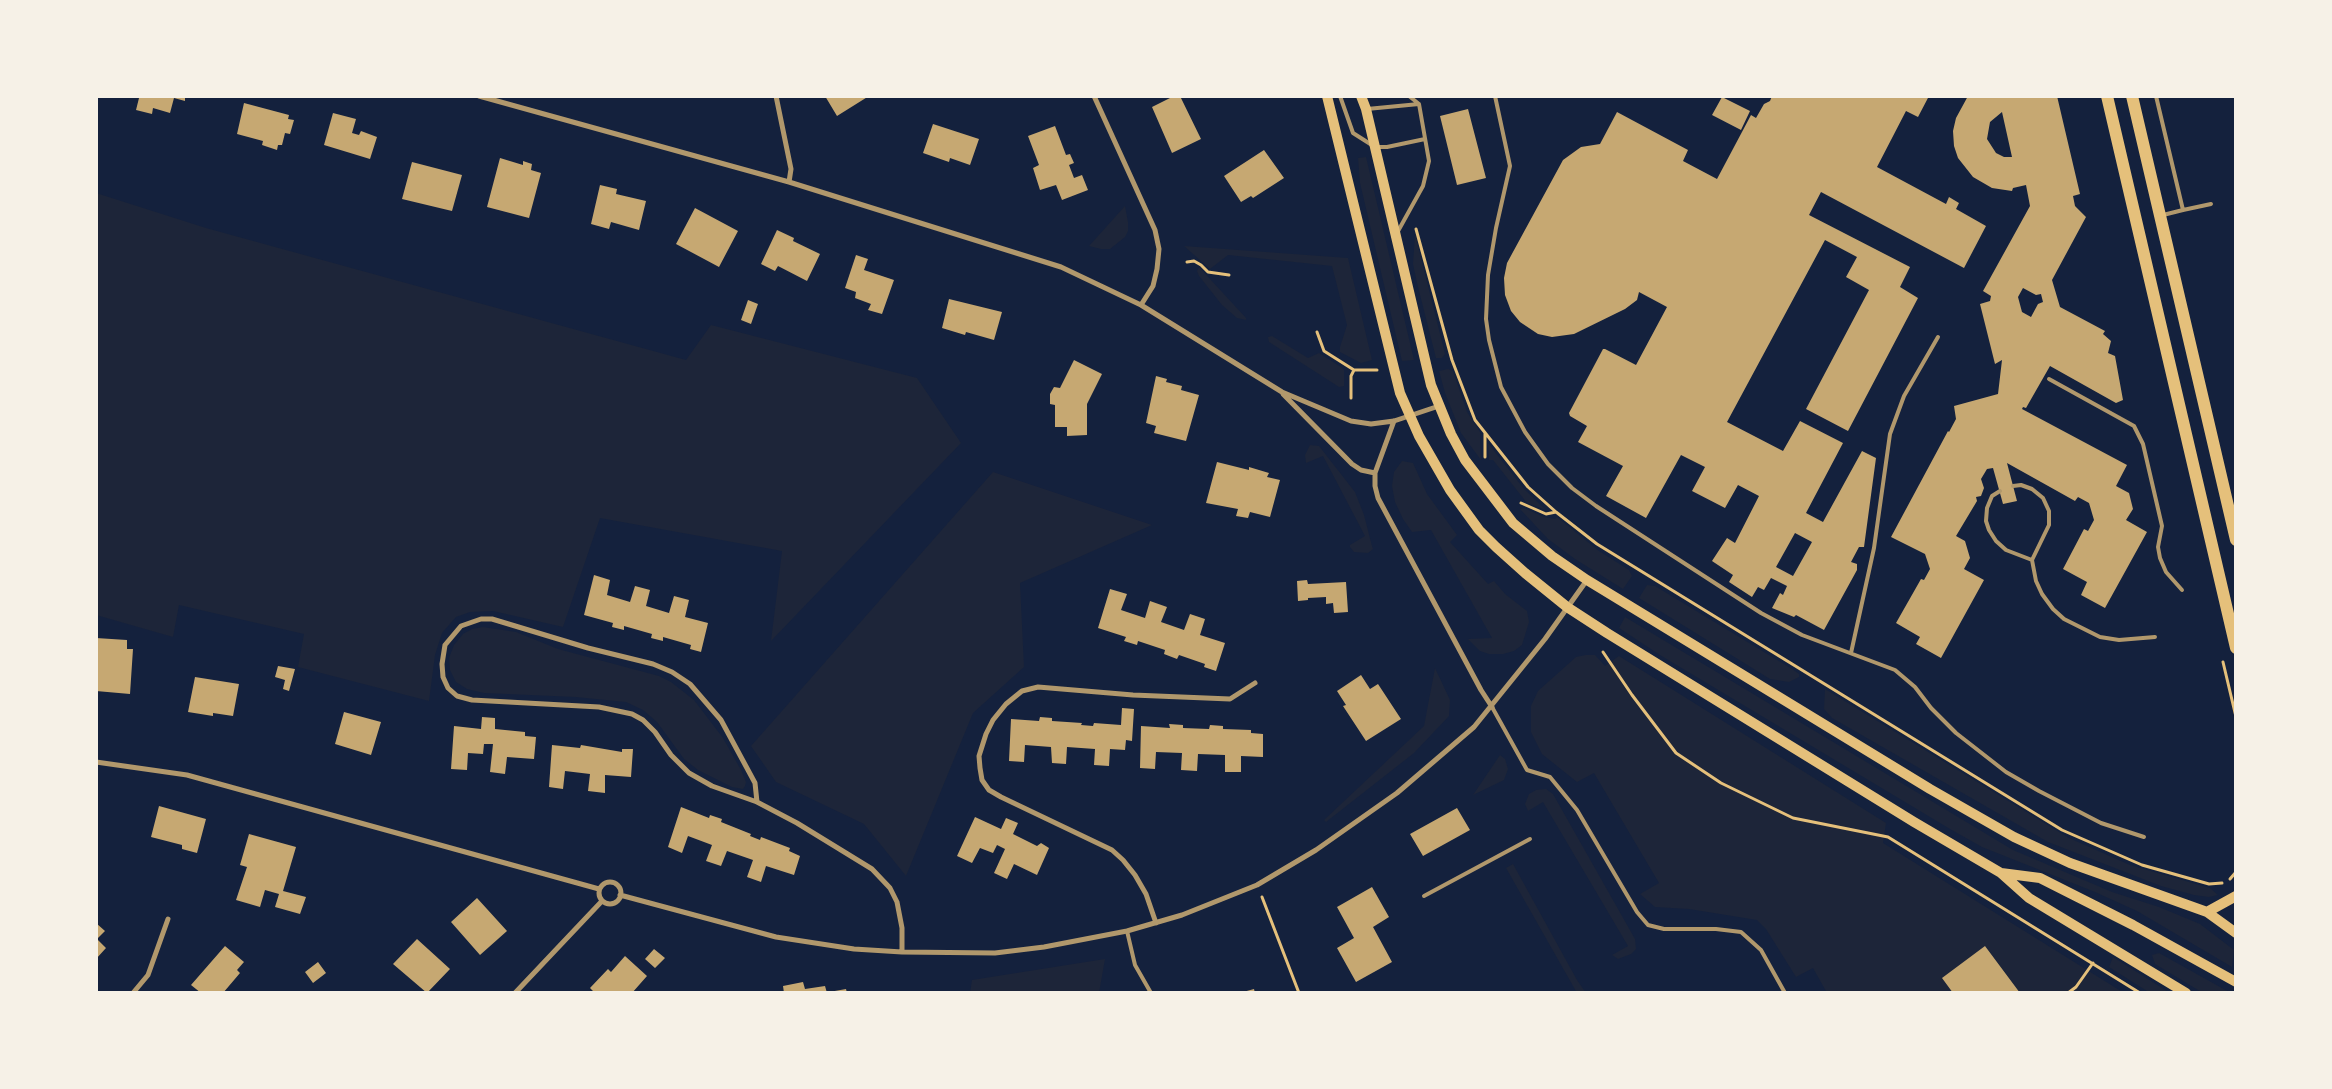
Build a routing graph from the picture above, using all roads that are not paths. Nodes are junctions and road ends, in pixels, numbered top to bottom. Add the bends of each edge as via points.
1 (479, 96) edge
2 (776, 96) edge
3 (1094, 96) edge
4 (1326, 96) edge
5 (1340, 96) edge
6 (1361, 96) edge
7 (1409, 96) edge
8 (1495, 96) edge
9 (2107, 96) edge
10 (2132, 96) edge
11 (2156, 96) edge
12 (1420, 104) junction
13 (1366, 109) junction
14 (1425, 139) junction
15 (1375, 147) junction
16 (789, 182) junction
17 (2211, 204) dead end
18 (2183, 210) junction
19 (2159, 216) junction
20 (1396, 234) junction
21 (1141, 305) junction
22 (1938, 337) dead end
23 (2049, 379) dead end
24 (1282, 392) junction
25 (1439, 406) junction
26 (1409, 416) junction
27 (1394, 421) junction
28 (1375, 473) junction
29 (2013, 486) dead end
30 (2000, 491) dead end
31 (2236, 540) edge
32 (2032, 560) junction
33 (1587, 580) junction
34 (2182, 590) dead end
35 (1567, 607) junction
36 (2155, 637) dead end
37 (2236, 648) edge
38 (1851, 653) junction
39 (1255, 684) dead end
40 (1492, 707) junction
41 (96, 762) edge
42 (757, 802) junction
43 (2144, 837) dead end
44 (1530, 839) dead end
45 (2002, 873) junction
46 (599, 889) junction
47 (620, 895) junction
48 (1424, 896) dead end
49 (2236, 896) edge
50 (602, 901) junction
51 (2207, 912) junction
52 (168, 918) dead end
53 (1156, 923) junction
54 (1127, 931) junction
55 (2236, 933) edge
56 (902, 952) junction
57 (2236, 982) edge
58 (133, 993) edge
59 (515, 993) edge
60 (1150, 993) edge
61 (1786, 993) edge
62 (2186, 993) edge

1 - 16 street
2 - 16 street via 791,169
3 - 21 street via 1155,230 1159,249 1157,269 1153,286
4 - 26 main road via 1393,368
5 - 15 lane via 1353,133
6 - 13 main road
7 - 12 lane
8 - 38 lane via 1510,166 1491,256 1486,319 1492,362 1500,387 1525,432 1548,464 1596,506 1761,613 1802,635
9 - 37 main road
10 - 19 main road
11 - 18 lane
12 - 13 lane
12 - 14 lane
13 - 15 main road
14 - 15 lane
14 - 20 lane via 1429,161 1423,186
15 - 20 main road
16 - 21 street via 1044,261
17 - 18 lane
18 - 19 lane
19 - 31 main road
20 - 25 main road via 1426,365
21 - 24 street
22 - 38 lane via 1904,396 1890,434 1874,548
23 - 34 lane via 2134,426 2143,444 2162,526 2158,547 2160,558 2166,572
24 - 27 street via 1351,421 1370,424
24 - 28 street via 1352,464
25 - 26 street
25 - 33 main road via 1465,460 1514,523 1552,556
26 - 27 street
26 - 35 main road via 1450,490 1480,530
27 - 28 street
28 - 40 street via 1378,498
29 - 32 lane via 2032,489 2043,498 2049,511 2049,525
30 - 32 lane via 1992,496 1987,508 1989,530 2006,550
32 - 36 lane via 2042,594 2064,618 2100,637 2119,640
33 - 35 street
33 - 51 main road via 2014,837 2070,863
35 - 40 street
35 - 45 main road
38 - 43 lane via 1895,670 1915,687 1956,733 2006,772 2101,823
39 - 53 street via 1230,699 1038,687 1022,691 1006,704 986,734 979,756 982,780 989,790 1112,850 1135,875
40 - 53 street via 1474,727 1376,809 1316,850 1257,885
40 - 61 lane via 1528,770 1550,777 1577,810 1637,912 1648,925 1664,929 1740,932 1761,950
41 - 46 street via 187,774
42 - 42 street via 755,783 721,720 690,684 672,672 492,619 461,626 445,645 443,677 457,696 472,700 599,707 632,714 655,732 689,773 712,786
42 - 56 street via 872,869 890,888 897,902
44 - 48 lane
45 - 57 main road via 2040,878
45 - 62 main road via 2029,898
46 - 47 street via 607,882 614,882 620,888
46 - 50 street
47 - 50 street via 613,903
47 - 56 street via 776,937 854,949
49 - 51 main road
50 - 59 street
51 - 55 main road
52 - 58 street via 148,975
53 - 54 street
54 - 56 street via 995,953
54 - 60 lane via 1136,964

